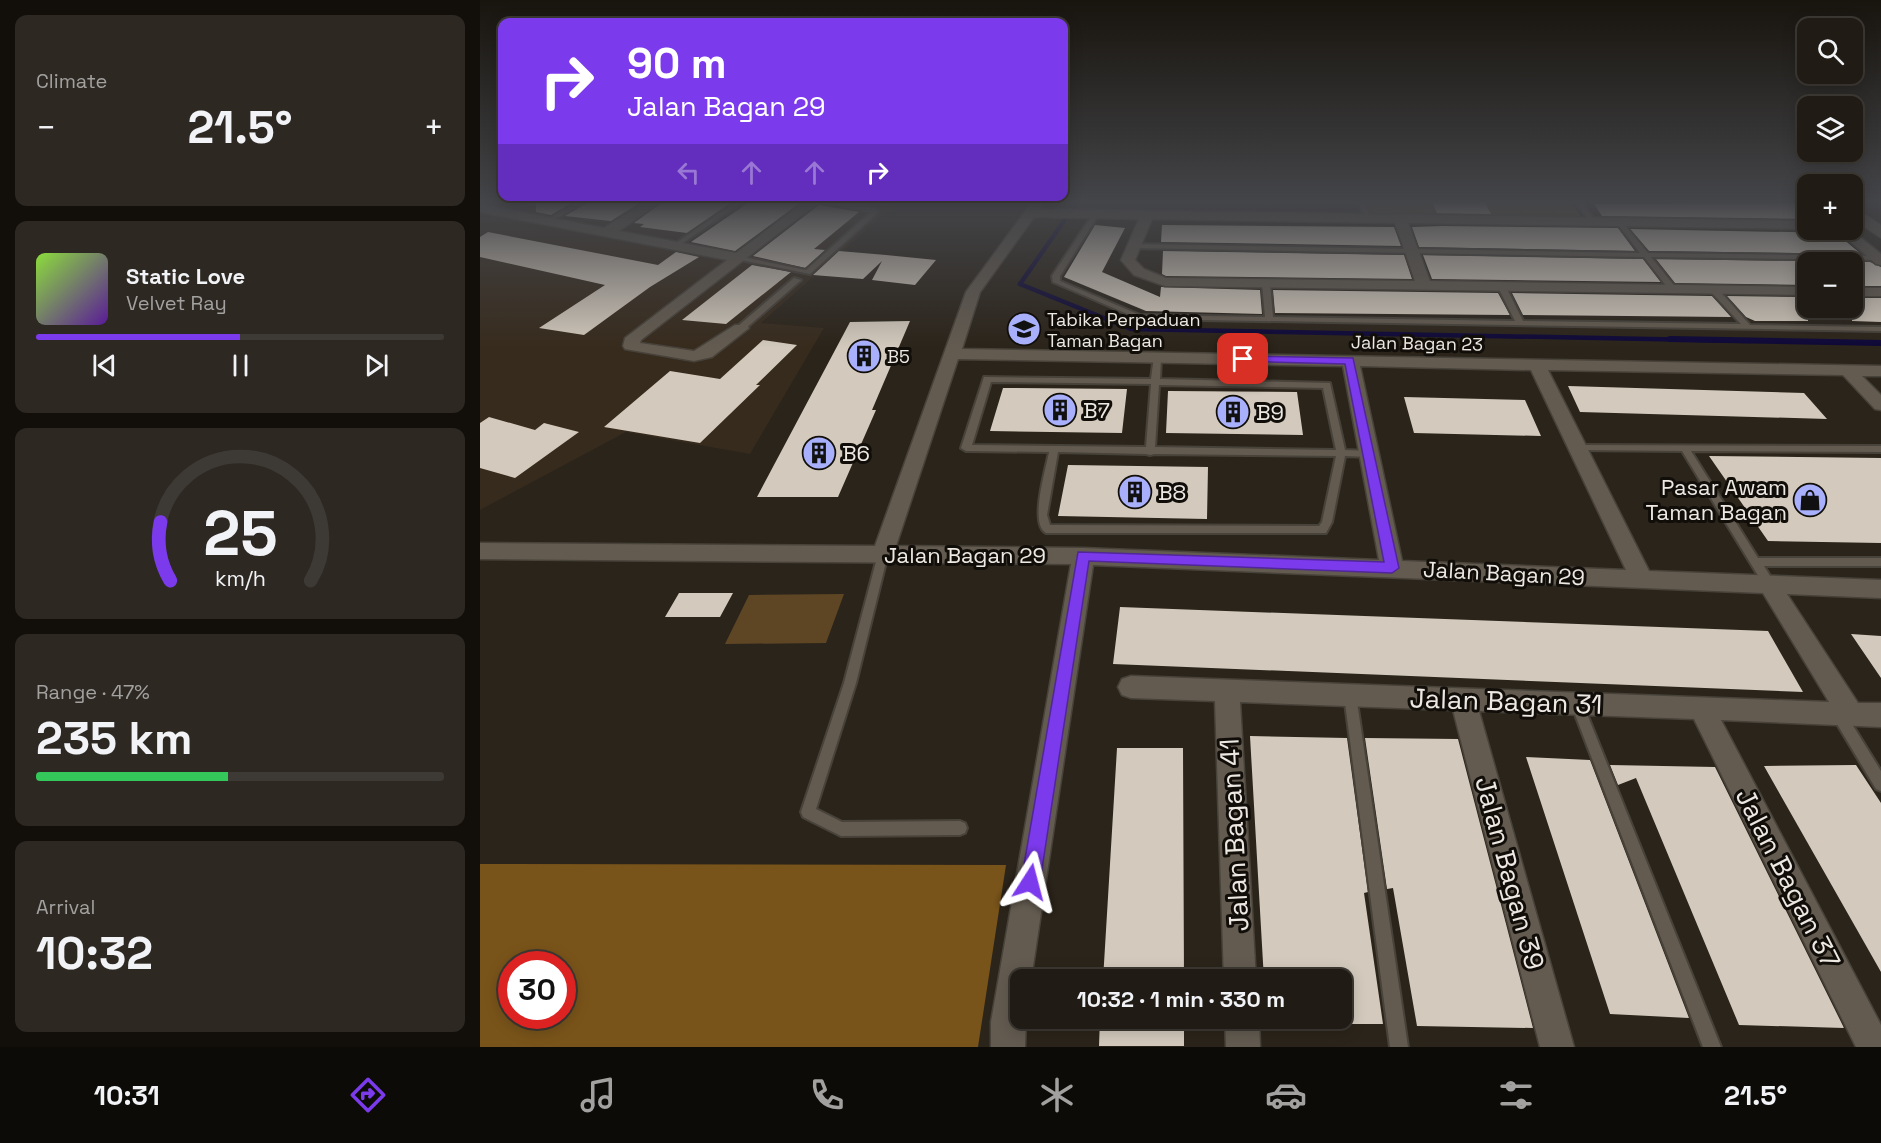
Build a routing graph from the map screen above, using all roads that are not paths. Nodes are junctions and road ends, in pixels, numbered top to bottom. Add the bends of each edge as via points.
1 (695, 250) edge
2 (749, 250) edge
3 (832, 250) edge
4 (1003, 250) edge
5 (1073, 250) edge
6 (1132, 250) edge
7 (1312, 250) edge
8 (1642, 250) edge
9 (1412, 252) junction
10 (1645, 254) junction
11 (738, 258) junction
12 (1879, 259) edge
13 (797, 280) dead end
14 (1266, 283) junction
15 (1424, 285) junction
16 (1502, 287) junction
17 (1673, 289) junction
18 (1714, 290) junction
19 (1797, 291) edge
20 (1863, 292) edge
21 (1881, 292) edge
22 (1269, 319) junction
23 (1520, 323) junction
24 (1748, 327) junction
25 (741, 328) joint
26 (1881, 329) edge
27 (952, 354) junction
28 (1157, 358) junction
29 (1350, 360) junction
30 (1537, 365) junction
31 (1847, 370) junction
32 (1881, 371) edge
33 (1156, 382) junction
34 (1881, 405) edge
35 (1578, 448) junction
36 (1684, 449) junction
37 (1881, 449) edge
38 (1054, 450) junction
39 (1150, 452) junction
40 (1341, 453) junction
41 (1369, 454) junction
42 (480, 551) edge
43 (883, 554) junction
44 (1083, 556) junction
45 (1756, 562) junction
46 (1881, 562) edge
47 (1392, 568) junction
48 (1642, 579) junction
49 (1769, 584) junction
50 (1881, 589) edge
51 (1131, 687) dead end
52 (1227, 691) junction
53 (1350, 695) junction
54 (1462, 700) junction
55 (1578, 704) junction
56 (1702, 709) junction
57 (1845, 714) junction
58 (1881, 715) edge
59 (1881, 784) edge
60 (960, 828) dead end
61 (1240, 969) edge
62 (1242, 1029) edge
63 (1008, 1047) edge
64 (1243, 1047) edge
65 (1399, 1047) edge
66 (1557, 1047) edge
67 (1712, 1047) edge
68 (1874, 1047) edge

1 - 11 street
2 - 11 street
3 - 11 lane via 807,272
4 - 27 street via 975,288
5 - 22 lane via 1056,276 1057,282 1139,317
6 - 14 street via 1130,265 1165,282
7 - 9 lane
8 - 10 lane
9 - 10 lane
9 - 15 street
10 - 12 lane
10 - 17 lane
11 - 25 street via 633,338 631,346 694,356 706,353
13 - 25 lane
14 - 15 street
14 - 22 lane
15 - 16 street
16 - 17 street
16 - 23 lane
17 - 18 street
18 - 19 street
18 - 24 lane
20 - 21 street
22 - 23 lane
23 - 24 lane
24 - 26 lane
27 - 28 street, Jalan Bagan 23
27 - 43 street
28 - 29 street, Jalan Bagan 23
28 - 33 lane
29 - 30 street, Jalan Bagan 23
29 - 41 street
30 - 31 street, Jalan Bagan 23
30 - 35 street
31 - 32 street, Jalan Bagan 23
31 - 34 street
33 - 38 lane via 987,379 966,448
33 - 39 lane
33 - 40 lane via 1327,385
35 - 36 lane
35 - 48 street
36 - 37 lane
36 - 45 lane
38 - 39 lane
38 - 40 lane via 1042,515 1046,529 1322,530
39 - 40 lane
40 - 41 lane
41 - 47 street
42 - 43 street, Jalan Bagan 29
43 - 44 street, Jalan Bagan 29
43 - 60 lane via 850,683 808,812 841,829
44 - 47 street, Jalan Bagan 29
44 - 63 street via 1008,1022
45 - 46 lane
45 - 49 lane
47 - 48 street, Jalan Bagan 29
48 - 49 street, Jalan Bagan 29
49 - 50 street, Jalan Bagan 29
49 - 57 street
51 - 52 street, Jalan Bagan 31
52 - 53 street, Jalan Bagan 31
52 - 61 street, Jalan Bagan 41
53 - 54 street, Jalan Bagan 31
53 - 65 lane
54 - 55 street, Jalan Bagan 31
54 - 66 street, Jalan Bagan 39
55 - 56 street, Jalan Bagan 31
55 - 67 lane
56 - 57 street, Jalan Bagan 31
56 - 68 street, Jalan Bagan 37
57 - 58 street, Jalan Bagan 31
57 - 59 lane
62 - 64 street

